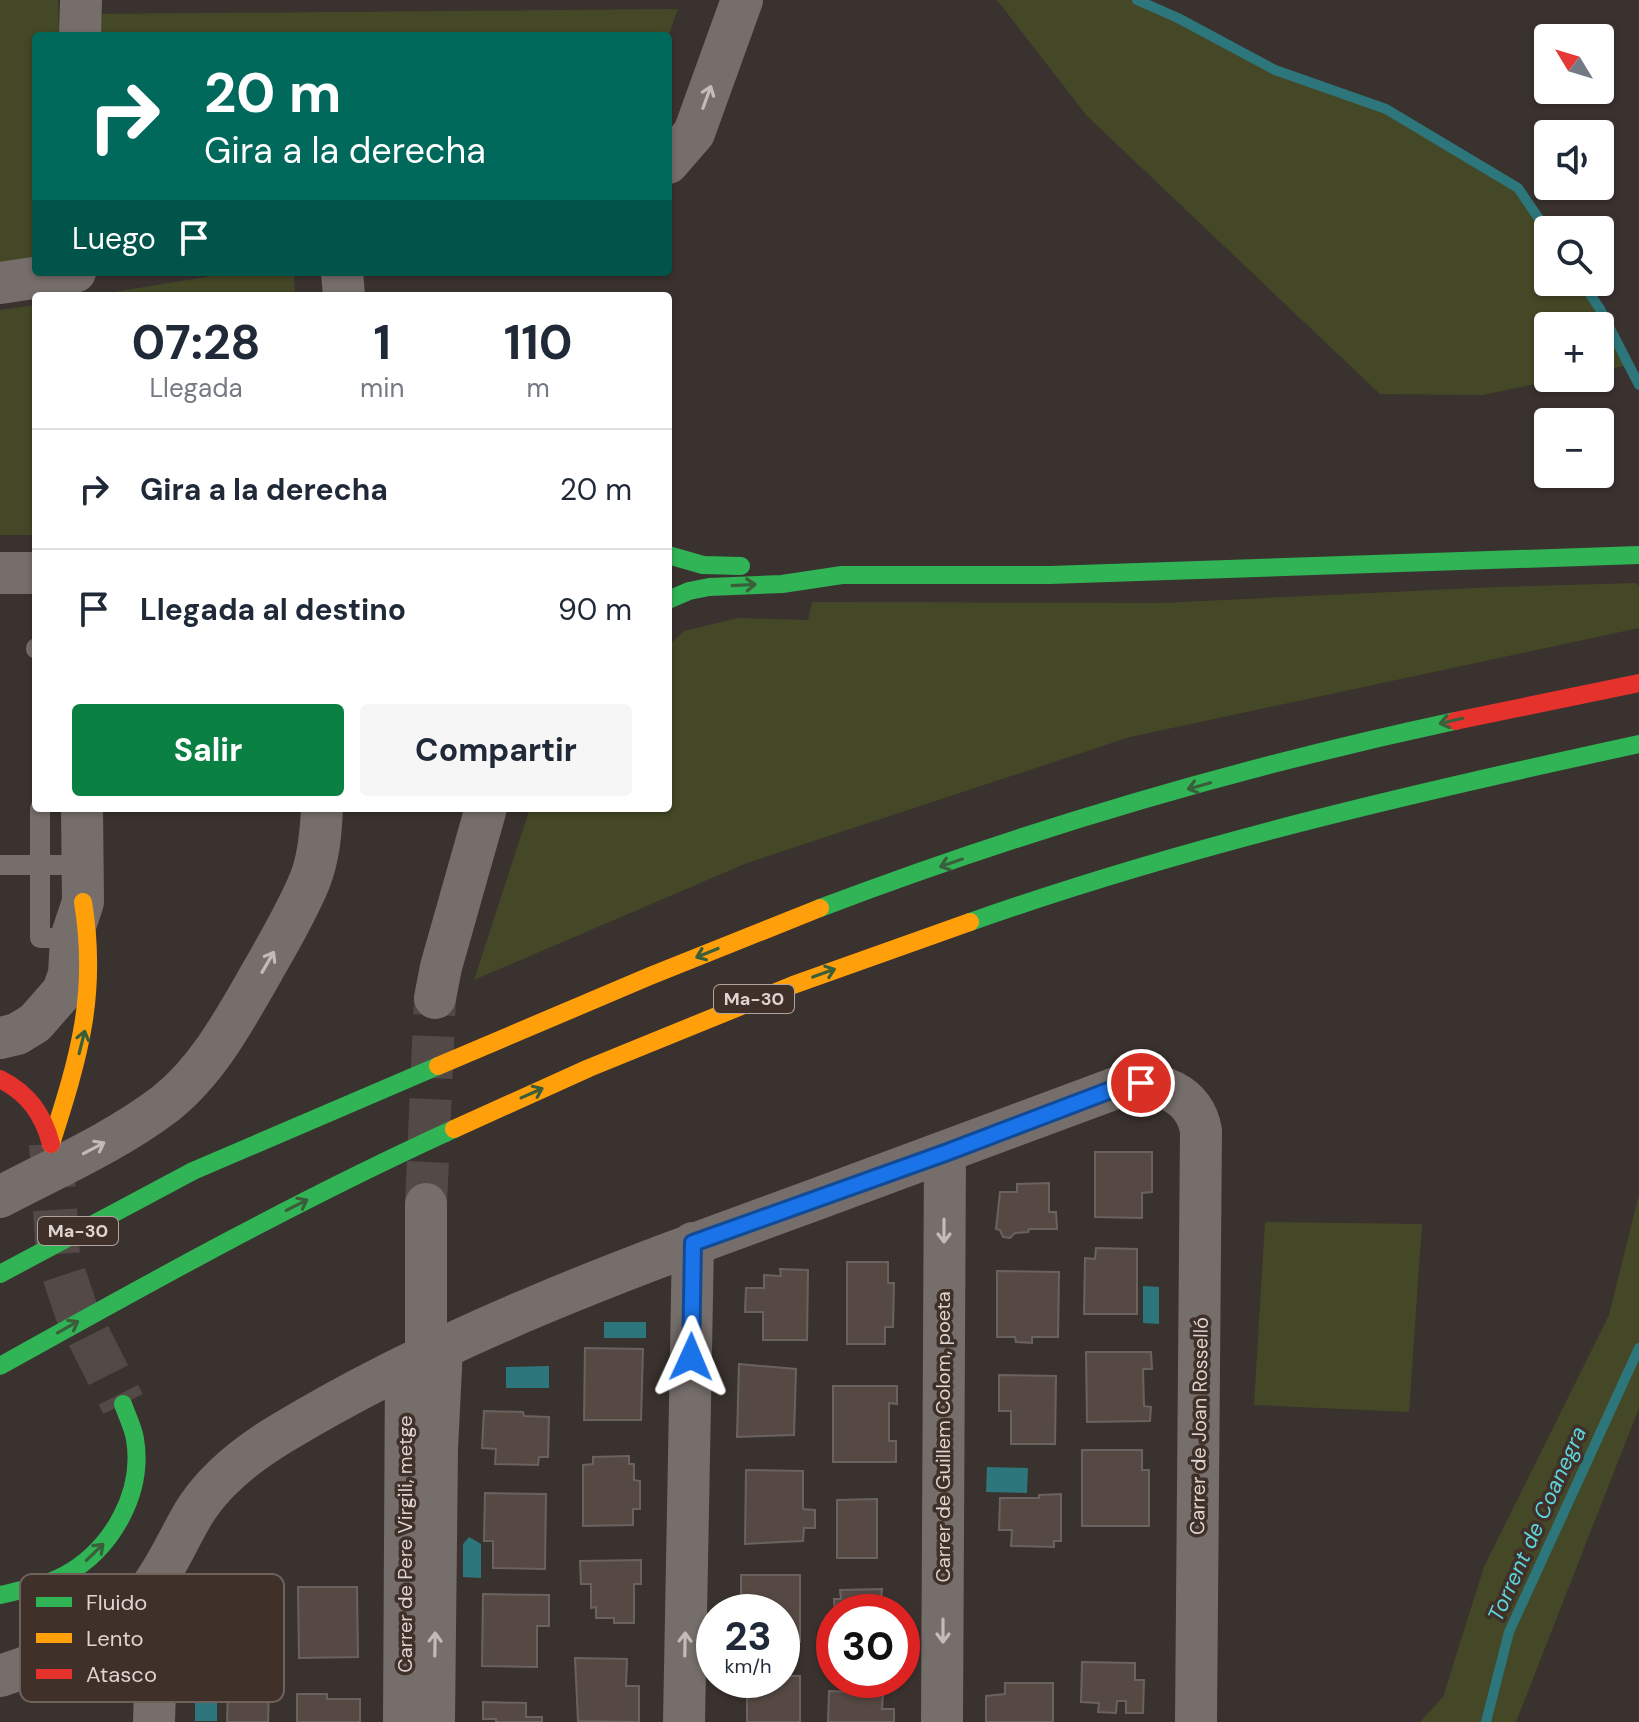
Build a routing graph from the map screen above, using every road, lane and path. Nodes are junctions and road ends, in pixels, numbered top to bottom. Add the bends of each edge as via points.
1 (81, 0) edge
2 (742, 0) edge
3 (80, 32) edge
4 (672, 158) edge
5 (48, 276) edge
6 (0, 283) edge
7 (1639, 555) edge
8 (672, 556) edge
9 (0, 573) edge
10 (32, 573) edge
11 (842, 575) junction
12 (672, 598) edge
13 (1639, 671) edge
14 (1639, 683) edge
15 (1527, 704) junction
16 (1639, 744) edge
17 (1639, 755) edge
18 (1558, 760) junction
19 (40, 812) edge
20 (82, 812) edge
21 (322, 812) edge
22 (486, 814) edge
23 (0, 865) edge
24 (40, 865) junction
25 (79, 902) junction
26 (435, 998) tunnel mouth
27 (0, 1038) edge
28 (0, 1079) edge
29 (945, 1153) junction
30 (0, 1197) edge
31 (426, 1204) tunnel mouth
32 (693, 1243) junction
33 (0, 1274) edge
34 (425, 1357) junction
35 (0, 1366) edge
36 (123, 1404) tunnel mouth
37 (67, 1574) edge
38 (158, 1574) edge
39 (20, 1590) edge
40 (0, 1595) edge
41 (20, 1669) edge
42 (0, 1676) edge
43 (155, 1702) edge
44 (154, 1722) edge
45 (404, 1722) edge
46 (434, 1722) edge
47 (684, 1722) edge
48 (942, 1722) edge
49 (1196, 1722) edge

1 - 3 street
4 -> 2 street via 694,133
5 - 6 street
7 - 11 main road via 1050,575
8 - 11 main road via 703,565
9 - 10 street
12 -> 11 main road via 709,587
13 - 15 main road
14 - 15 main road, Ma-30
15 -> 33 main road, Ma-30 via 1147,801 827,906 241,1151 156,1189
16 - 18 main road, Ma-30
17 - 18 main road
35 -> 18 main road, Ma-30 via 320,1193 678,1029 924,937 1177,856
19 - 24 lane
20 - 25 street
30 -> 21 street via 142,1120 195,1075 238,1014 291,921 311,877
22 - 26 street
23 - 24 lane
24 - 25 lane
24 - 25 lane via 40,938
25 - 27 street via 63,991 35,1023
28 -> 25 main road via 39,1111 51,1144 87,1024 91,936
29 - 32 street
29 -> 48 street, Carrer de Guillem Colom, poeta
29 - 49 street, Carrer de Joan Rosselló via 1124,1085 1156,1084 1196,1111 1201,1131
31 - 34 street
32 - 34 street
47 -> 32 street
34 - 38 street via 283,1433 227,1473 193,1514
34 - 45 street, Carrer de Pere Virgili, metge
46 -> 34 street via 437,1449
37 -> 36 main road via 100,1550 128,1502 135,1443
40 -> 39 main road
41 - 42 street
43 - 44 street

